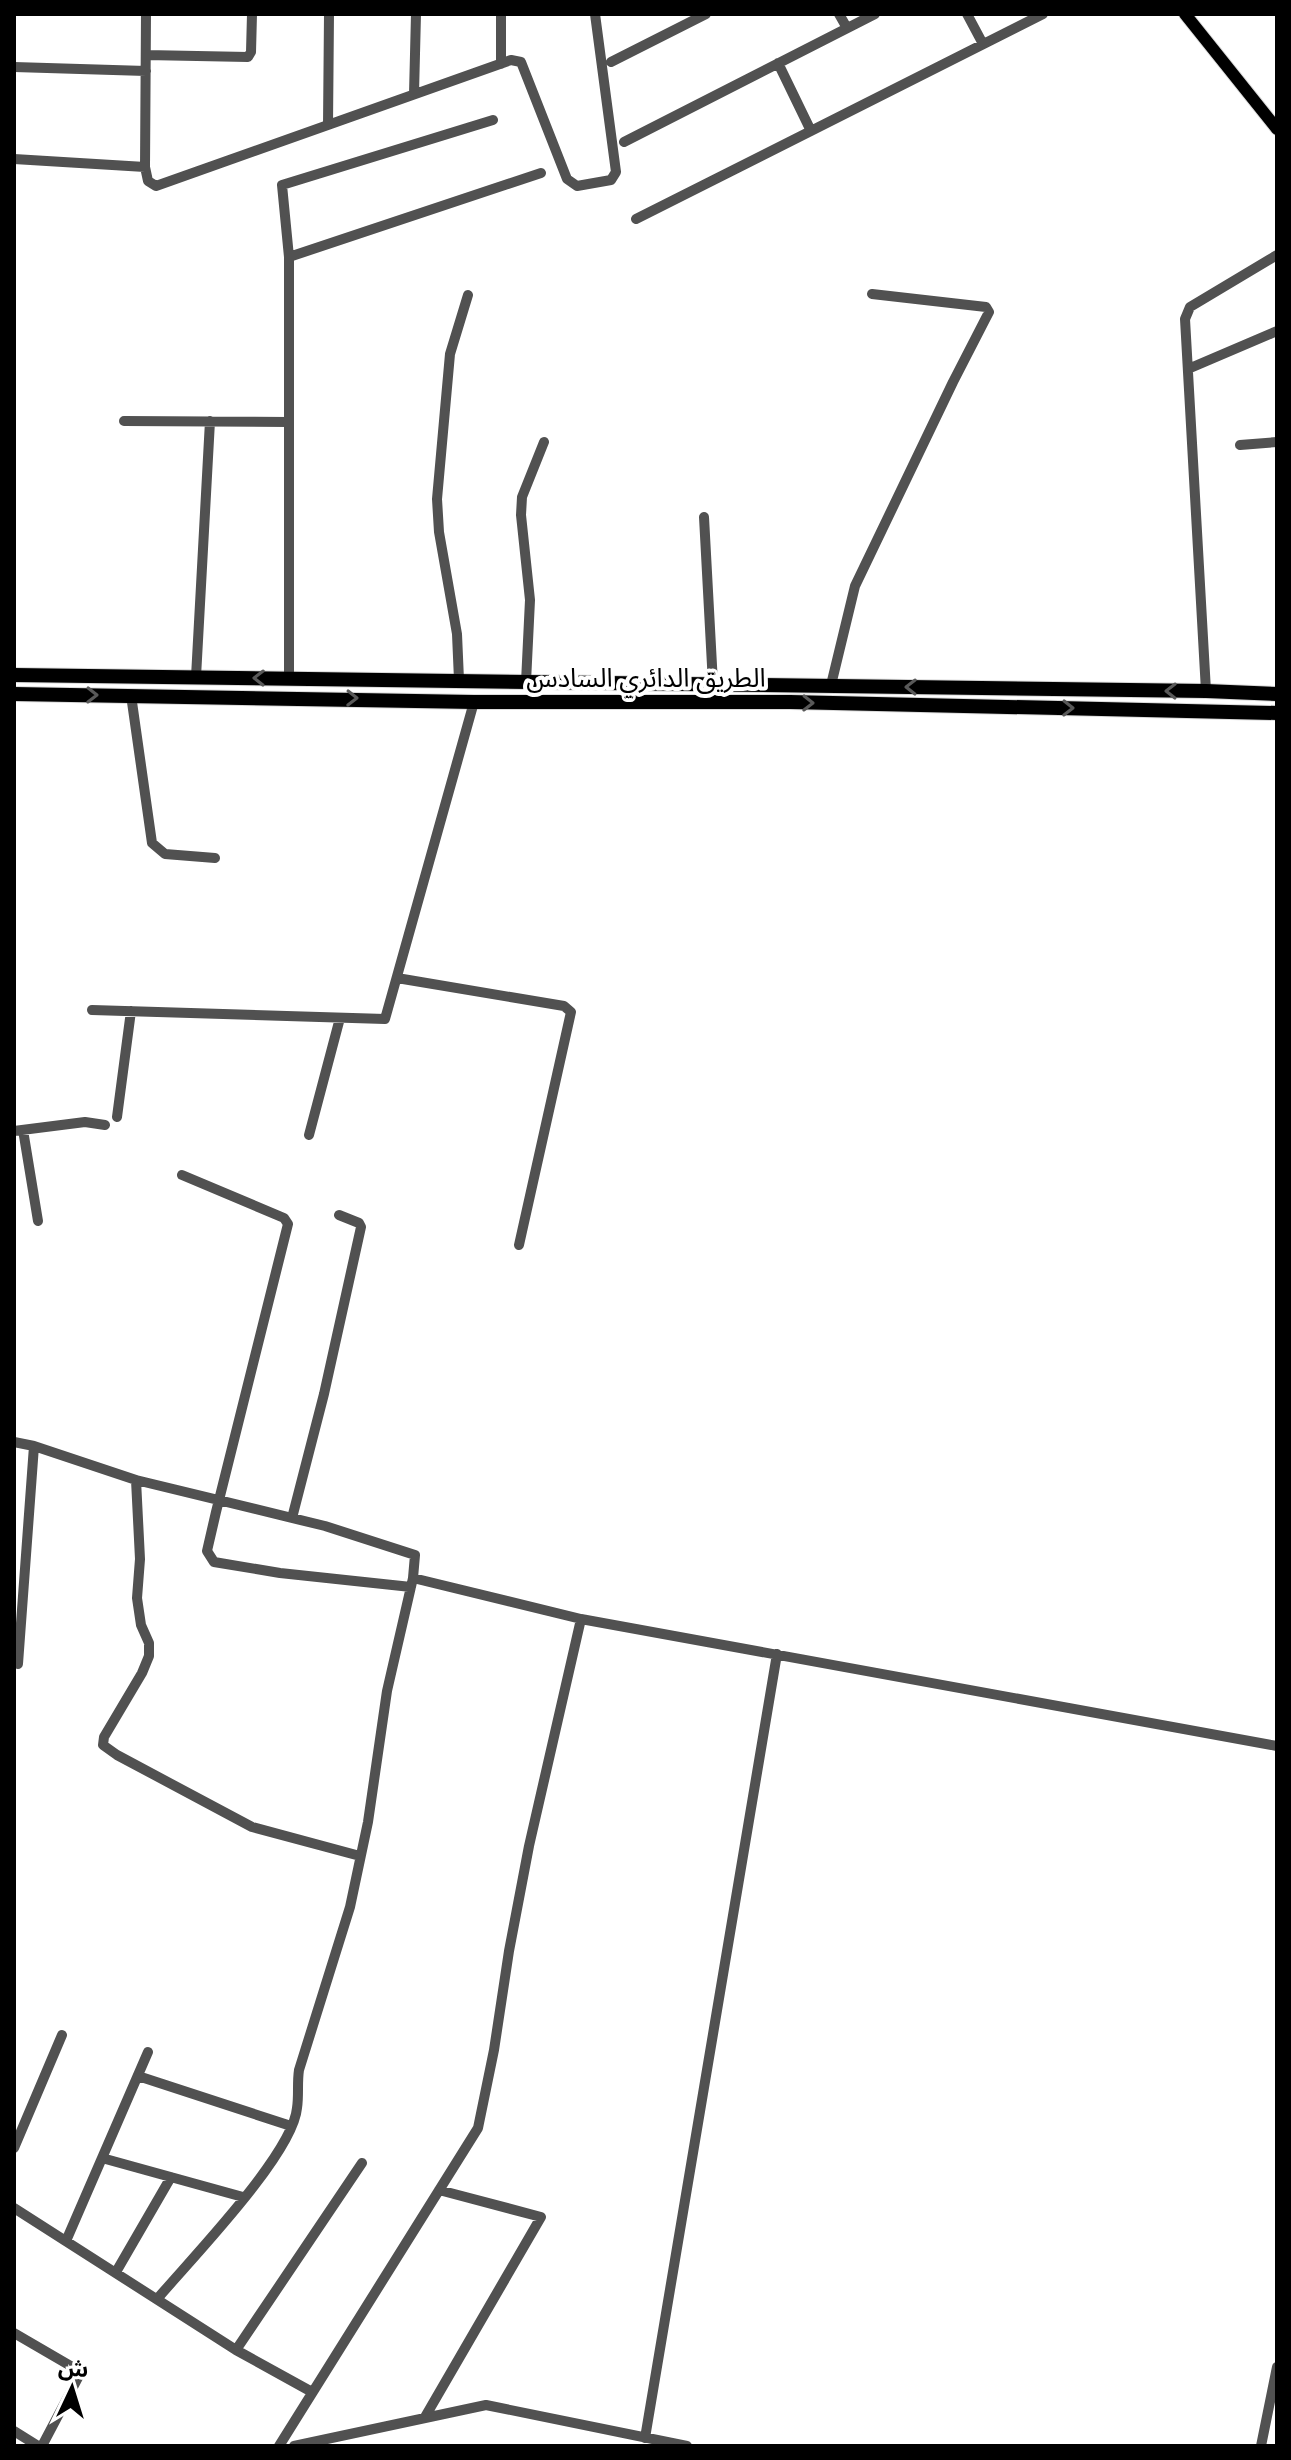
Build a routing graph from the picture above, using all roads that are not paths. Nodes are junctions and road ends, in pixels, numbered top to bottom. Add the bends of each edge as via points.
1 (146, 14) edge
2 (252, 14) edge
3 (329, 14) edge
4 (416, 14) edge
5 (501, 14) edge
6 (595, 14) edge
7 (706, 14) edge
8 (839, 14) edge
9 (875, 14) edge
10 (967, 14) edge
11 (1043, 14) edge
12 (1185, 14) edge
13 (847, 28) junction
14 (983, 44) junction
15 (146, 55) junction
16 (611, 62) dead end
17 (778, 63) junction
18 (501, 64) junction
19 (14, 67) edge
20 (146, 71) junction
21 (414, 94) junction
22 (493, 120) dead end
23 (328, 125) junction
24 (1277, 129) edge
25 (811, 131) junction
26 (624, 142) dead end
27 (14, 159) edge
28 (145, 167) junction
29 (541, 173) dead end
30 (636, 219) dead end
31 (1277, 255) edge
32 (289, 257) junction
33 (872, 294) dead end
34 (468, 295) dead end
35 (1277, 331) edge
36 (1188, 369) junction
37 (124, 421) dead end
38 (210, 421) junction
39 (289, 422) junction
40 (544, 442) dead end
41 (1277, 442) edge
42 (1240, 445) dead end
43 (704, 517) dead end
44 (14, 675) edge
45 (196, 677) junction
46 (289, 678) junction
47 (438, 680) junction
48 (459, 680) junction
49 (526, 682) junction
50 (713, 684) junction
51 (831, 685) junction
52 (1206, 691) junction
53 (1240, 692) junction
54 (14, 694) edge
55 (1277, 694) edge
56 (131, 695) junction
57 (438, 700) junction
58 (474, 702) junction
59 (1238, 711) junction
60 (1277, 713) edge
61 (215, 858) dead end
62 (397, 978) junction
63 (92, 1010) dead end
64 (131, 1011) junction
65 (340, 1018) junction
66 (117, 1117) dead end
67 (105, 1125) dead end
68 (19, 1130) edge
69 (309, 1135) dead end
70 (182, 1175) dead end
71 (339, 1215) dead end
72 (38, 1221) dead end
73 (519, 1245) dead end
74 (14, 1442) edge
75 (34, 1446) junction
76 (136, 1480) junction
77 (221, 1500) junction
78 (292, 1518) junction
79 (412, 1583) junction
80 (18, 1594) edge
81 (581, 1619) junction
82 (777, 1654) junction
83 (18, 1664) dead end
84 (1277, 1746) edge
85 (360, 1856) junction
86 (62, 2035) dead end
87 (148, 2052) dead end
88 (138, 2076) junction
89 (291, 2126) junction
90 (14, 2148) edge
91 (102, 2158) junction
92 (362, 2163) dead end
93 (171, 2177) junction
94 (439, 2190) junction
95 (243, 2197) junction
96 (14, 2208) edge
97 (66, 2241) junction
98 (116, 2272) junction
99 (158, 2298) junction
100 (14, 2333) edge
101 (236, 2350) junction
102 (1277, 2367) edge
103 (1275, 2388) edge
104 (312, 2392) junction
105 (425, 2417) junction
106 (14, 2431) edge
107 (645, 2438) junction
108 (40, 2446) edge
109 (279, 2446) edge
110 (296, 2446) edge
111 (687, 2446) edge
112 (1261, 2446) edge

1 - 15 street
2 - 15 street via 248,57
3 - 23 street
4 - 21 street
5 - 18 street
6 - 18 street via 616,172 611,180 577,186 567,179 521,62
7 - 16 street
8 - 13 street
9 - 13 street
10 - 14 street
11 - 14 street
12 - 24 main road
13 - 17 street
14 - 25 street
15 - 20 street
17 - 25 street
17 - 26 street
18 - 21 street
19 - 20 street
20 - 28 street
21 - 23 street
22 - 32 street via 282,185
23 - 28 street via 156,186 148,181
25 - 30 street
27 - 28 street
29 - 32 street
31 - 36 street via 1190,307 1185,319
32 - 39 street
33 - 51 street via 986,307 989,312 855,586
34 - 48 street via 450,354 437,499
35 - 36 street
36 - 52 street
37 - 38 street
38 - 39 street
38 - 45 street
39 - 46 street
40 - 49 street via 522,497 530,600
41 - 42 street
43 - 50 street
44 - 45 highway, الطريق الدائري السادس
46 -> 45 highway, الطريق الدائري السادس
46 - 47 highway, الطريق الدائري السادس
47 - 48 highway, الطريق الدائري السادس
47 - 57 highway
48 - 49 highway, الطريق الدائري السادس
49 - 50 highway, الطريق الدائري السادس
50 - 51 highway, الطريق الدائري السادس
52 -> 51 highway, الطريق الدائري السادس
52 - 53 highway, الطريق الدائري السادس
53 - 55 highway, الطريق الدائري السادس
53 - 59 highway
54 -> 56 highway, الطريق الدائري السادس
56 -> 57 highway, الطريق الدائري السادس
56 - 61 street via 152,843 165,854
57 - 58 highway, الطريق الدائري السادس
58 -> 59 highway, الطريق الدائري السادس
58 - 62 street
59 - 60 highway, الطريق الدائري السادس
62 - 65 street via 385,1019
62 - 73 street via 564,1006 571,1012
63 - 64 street
64 - 65 street
64 - 66 street
65 - 69 street
67 - 68 street via 85,1122
68 - 72 street
70 - 77 street via 288,1224
71 - 78 street via 361,1227
74 - 75 street
75 - 76 street
75 - 80 street
76 - 77 street
76 - 85 street via 137,1598 149,1656 103,1745 252,1827
77 - 78 street
77 - 79 street via 207,1551 214,1562
78 - 79 street via 413,1554
79 - 81 street
79 - 85 street via 387,1691
80 - 83 street
81 - 82 street
81 - 94 street via 529,1846 478,2128
82 - 84 street
82 - 107 street
85 - 89 street via 350,1907 299,2070 298,2109
86 - 90 street
87 - 88 street
88 - 89 street
88 - 91 street
89 - 95 street via 267,2170
91 - 93 street
91 - 97 street
92 - 101 street
93 - 95 street
93 - 98 street
94 - 104 street
94 - 105 street via 541,2217
95 - 99 street
96 - 97 street
97 - 98 street
98 - 99 street
99 - 101 street
100 - 108 street via 81,2372
101 - 104 street
102 - 103 street
103 - 112 street
104 - 109 street
105 - 107 street via 495,2405
105 - 110 street
106 - 108 street
107 - 111 street

